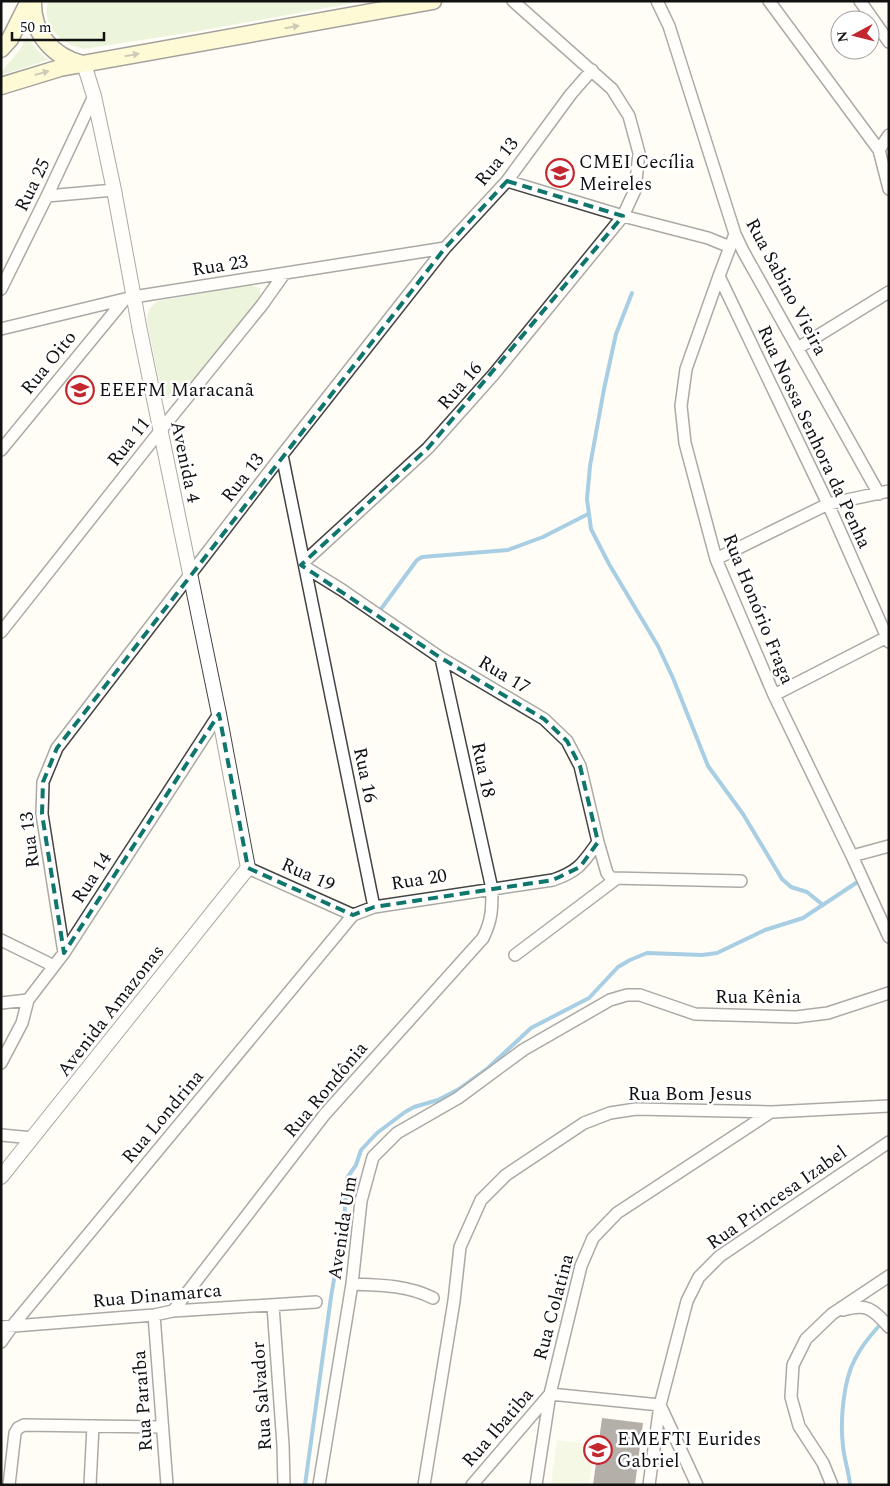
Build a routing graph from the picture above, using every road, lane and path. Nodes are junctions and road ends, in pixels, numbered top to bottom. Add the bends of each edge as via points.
1 (31, 1) edge
2 (433, 1) edge
3 (513, 1) edge
4 (657, 1) edge
5 (768, 1) edge
6 (860, 1) edge
7 (889, 42) edge
8 (1, 49) edge
9 (84, 64) junction
10 (592, 70) junction
11 (1, 86) edge
12 (94, 96) junction
13 (889, 135) edge
14 (879, 150) junction
15 (507, 181) junction
16 (114, 190) junction
17 (889, 190) edge
18 (47, 196) junction
19 (623, 216) junction
20 (735, 234) junction
21 (730, 247) junction
22 (445, 248) junction
23 (284, 274) junction
24 (719, 276) junction
25 (1, 289) edge
26 (889, 292) edge
27 (129, 298) junction
28 (1, 329) edge
29 (798, 348) junction
30 (160, 431) junction
31 (1, 450) edge
32 (282, 456) junction
33 (884, 492) edge
34 (828, 504) junction
35 (716, 559) junction
36 (304, 564) junction
37 (190, 575) junction
38 (1, 632) edge
39 (888, 638) edge
40 (441, 658) junction
41 (774, 695) junction
42 (219, 714) junction
43 (598, 842) junction
44 (889, 846) edge
45 (852, 856) junction
46 (248, 868) junction
47 (612, 876) junction
48 (742, 881) dead end
49 (492, 889) junction
50 (374, 907) junction
51 (354, 915) junction
52 (889, 938) edge
53 (1, 940) edge
54 (64, 953) junction
55 (515, 955) dead end
56 (54, 966) junction
57 (889, 993) edge
58 (627, 995) joint
59 (28, 1000) junction
60 (1, 1003) edge
61 (1, 1063) edge
62 (889, 1106) edge
63 (772, 1112) junction
64 (1, 1135) edge
65 (33, 1138) junction
66 (889, 1142) edge
67 (1, 1177) edge
68 (889, 1276) edge
69 (352, 1284) junction
70 (433, 1298) dead end
71 (316, 1302) dead end
72 (273, 1306) junction
73 (173, 1311) junction
74 (832, 1314) junction
75 (154, 1315) junction
76 (7, 1326) edge
77 (889, 1327) edge
78 (1, 1342) edge
79 (550, 1394) junction
80 (660, 1405) junction
81 (93, 1426) junction
82 (161, 1427) junction
83 (9, 1485) edge
84 (90, 1485) edge
85 (167, 1485) edge
86 (284, 1485) edge
87 (319, 1485) edge
88 (424, 1485) edge
89 (472, 1485) edge
90 (536, 1485) edge
91 (649, 1485) edge
92 (698, 1485) edge
93 (832, 1485) edge

1 - 8 main road
1 - 9 main road via 36,26 44,40 55,52
9 -> 2 main road
3 - 10 street, Rua 16
4 - 20 street, Rua Sabino Vieira via 669,26
5 - 14 street
6 - 7 street
11 -> 9 main road
9 - 12 street, Avenida 4
10 - 15 street, Rua 13
10 - 19 street, Rua 16 via 612,89 629,116 638,153 635,190
12 - 16 street, Avenida 4
12 - 18 street, Rua 25
13 - 14 street
14 - 17 street
15 - 19 street
15 - 22 street, Rua 13
16 - 18 street
16 - 27 street, Avenida 4
18 - 25 street, Rua 25
19 - 21 street via 708,238
19 - 36 street, Rua 16 via 494,374 428,448
20 - 21 street, Rua Honório Fraga
20 - 29 street, Rua Sabino Vieira
21 - 24 street, Rua Honório Fraga
22 - 23 street, Rua 23
22 - 32 street, Rua 13
23 - 27 street, Rua 23
23 - 30 street, Rua 11
24 - 34 street, Rua Nossa Senhora da Penha
24 - 35 street, Rua Honório Fraga via 686,369 681,406 685,443
26 - 29 street
27 - 28 street, Rua 23
27 - 30 street, Avenida 4
27 - 31 street, Rua Oito
29 - 33 street, Rua Sabino Vieira
30 - 37 street, Avenida 4
30 - 38 street, Rua 11
32 - 36 street, Rua 16
32 - 37 street, Rua 13
33 - 34 street
34 - 35 street
34 - 39 street, Rua Nossa Senhora da Penha
35 - 41 street, Rua Honório Fraga
36 - 40 street, Rua 17
36 - 50 street, Rua 16
37 - 42 street, Avenida 4
37 - 54 street, Rua 13 via 57,748 43,782 42,814
39 - 41 street
40 - 43 street, Rua 17 via 544,719 567,741 580,766
40 - 49 street, Rua 18
41 - 45 street, Rua Honório Fraga
42 - 46 street, Avenida 4
42 - 54 street, Rua 14
43 - 47 street, Rua 17
43 - 49 street, Rua 20 via 580,867 569,875
44 - 45 street
45 - 52 street, Rua Honório Fraga
46 - 51 street, Rua 19
46 - 65 street, Avenida Amazonas
47 - 48 street
47 - 55 street
49 - 50 street, Rua 20
49 - 73 street, Rua Rondônia via 490,924 483,938 325,1114
50 - 51 street, Rua 20
51 - 76 street, Rua Londrina
53 - 56 street
54 - 56 street, Rua 14
56 - 59 street, Rua 14
57 - 58 street, Rua Kênia via 828,1013 796,1017 695,1014 640,995
58 - 69 street, Avenida Um via 610,1000 523,1050 458,1098 397,1133 373,1158 361,1201
59 - 60 street
59 - 61 street, Rua 14 via 22,1023
62 - 63 street, Rua Bom Jesus
63 - 79 street, Rua Colatina via 617,1213 593,1238 581,1266
63 - 88 street, Rua Bom Jesus via 636,1109 610,1113 584,1123 506,1175 481,1200 460,1247
64 - 65 street
65 - 67 street, Avenida Amazonas
66 - 80 street, Rua Princesa Izabel via 720,1256 699,1277 687,1300
68 - 74 street
69 - 70 street via 390,1285
69 - 87 street, Avenida Um
71 - 72 street, Rua Dinamarca
72 - 73 street, Rua Dinamarca
72 - 86 street, Rua Salvador
73 - 75 street, Rua Dinamarca
74 - 77 street via 858,1306 870,1308
74 - 93 street via 806,1339 793,1365 791,1397 799,1426
75 - 76 street, Rua Dinamarca
75 - 82 street, Rua Paraíba
76 - 78 street, Rua Londrina
79 - 80 street
79 - 89 street, Rua Ibatiba
79 - 90 street, Rua Colatina
80 - 91 street, Rua Princesa Izabel
80 - 92 street
81 - 82 street
81 - 83 street via 24,1425 18,1428
81 - 84 street
82 - 85 street, Rua Paraíba

